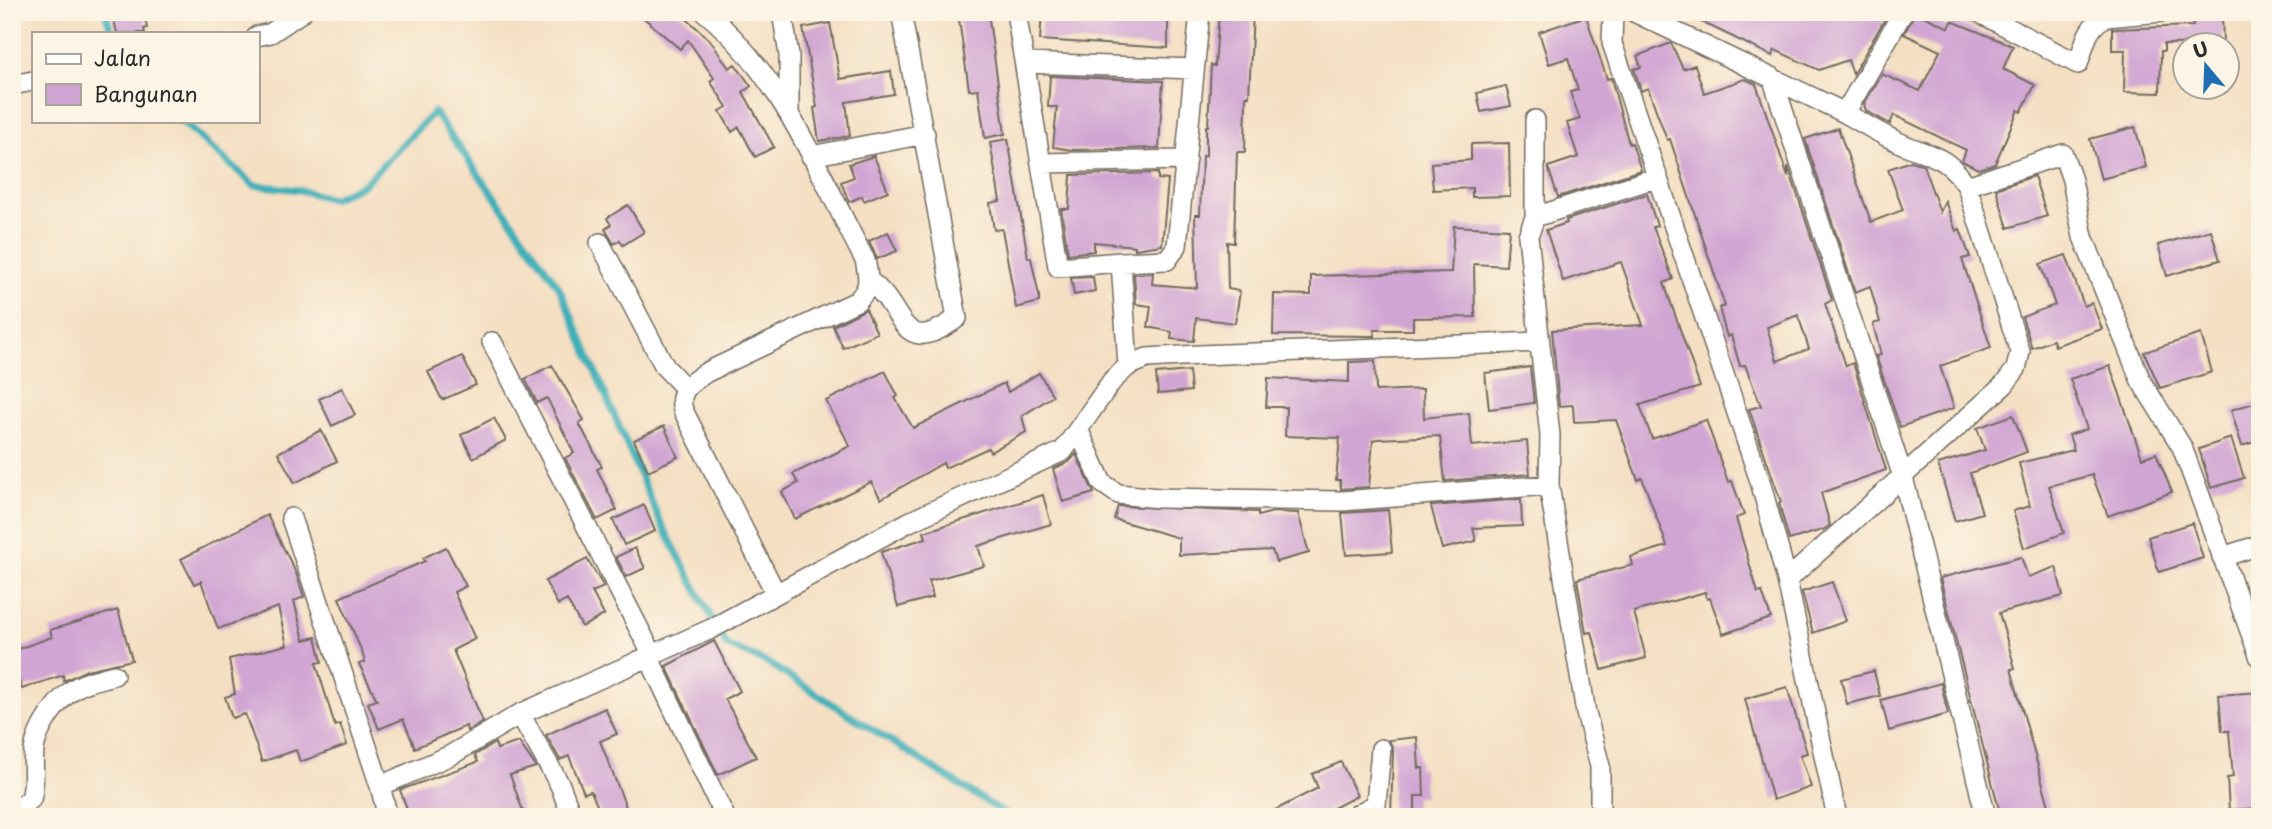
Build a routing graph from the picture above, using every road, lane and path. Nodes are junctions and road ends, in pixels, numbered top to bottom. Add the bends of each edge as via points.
1 (302, 12) edge
2 (782, 12) edge
3 (901, 12) edge
4 (1016, 12) edge
5 (1200, 12) edge
6 (1613, 12) edge
7 (1634, 12) edge
8 (1903, 12) edge
9 (1978, 12) edge
10 (2162, 12) edge
11 (714, 14) edge
12 (259, 36) edge
13 (1026, 64) junction
14 (1194, 69) junction
15 (1772, 78) junction
16 (32, 81) edge
17 (12, 85) edge
18 (789, 113) junction
19 (1845, 113) junction
20 (1535, 120) dead end
21 (925, 134) junction
22 (811, 156) junction
23 (1186, 160) junction
24 (1041, 163) junction
25 (1658, 177) junction
26 (1967, 186) junction
27 (1535, 217) junction
28 (600, 243) dead end
29 (1121, 262) junction
30 (869, 281) junction
31 (492, 342) dead end
32 (1539, 342) junction
33 (1128, 366) junction
34 (685, 388) junction
35 (1079, 431) junction
36 (1903, 477) junction
37 (1549, 485) junction
38 (291, 517) dead end
39 (2260, 545) edge
40 (2222, 557) junction
41 (1787, 580) junction
42 (775, 592) junction
43 (651, 657) junction
44 (2260, 658) edge
45 (114, 674) dead end
46 (520, 714) junction
47 (1381, 749) dead end
48 (380, 786) junction
49 (1376, 810) edge
50 (12, 813) edge
51 (388, 817) edge
52 (572, 817) edge
53 (725, 817) edge
54 (1353, 817) edge
55 (1600, 817) edge
56 (1837, 817) edge
57 (1986, 817) edge

1 - 12 street via 271,33
2 - 18 street via 789,55
3 - 21 street
4 - 13 street
5 - 14 street
6 - 25 street via 1612,43
7 - 15 street
8 - 19 street
9 - 10 street via 2078,64 2091,26 2098,21
11 - 18 street
13 - 14 street
13 - 24 street
14 - 23 street
15 - 19 street
15 - 36 street
16 - 17 street
18 - 22 street
19 - 26 street via 1895,141 1944,160 1956,168
20 - 27 street
21 - 22 street
21 - 30 street via 957,318 939,332 906,330 884,291
22 - 30 street via 865,260
23 - 24 street
23 - 29 street via 1174,253 1158,262
24 - 29 street via 1058,267
25 - 27 street
25 - 41 street via 1759,481
26 - 36 street via 2020,352 2016,369 2004,385
26 - 40 street via 2063,154 2083,237 2141,381 2182,447
27 - 32 street via 1528,236
28 - 34 street via 665,367
29 - 33 street
30 - 34 street via 858,300 707,372
31 - 43 street
32 - 33 street via 1147,358
32 - 37 street via 1550,435
33 - 35 street via 1112,381
34 - 42 street via 682,410
35 - 37 street via 1102,483 1118,494 1342,501
35 - 42 street via 1063,451 909,522
36 - 41 street
36 - 57 street
37 - 55 street via 1584,704 1600,766
38 - 48 street
39 - 40 street
40 - 44 street
41 - 56 street
42 - 43 street
43 - 46 street
43 - 53 street
45 - 50 street via 77,686 44,723 36,744 31,799
46 - 48 street via 451,755
46 - 52 street via 560,785
47 - 49 street
48 - 51 street
49 - 54 street

